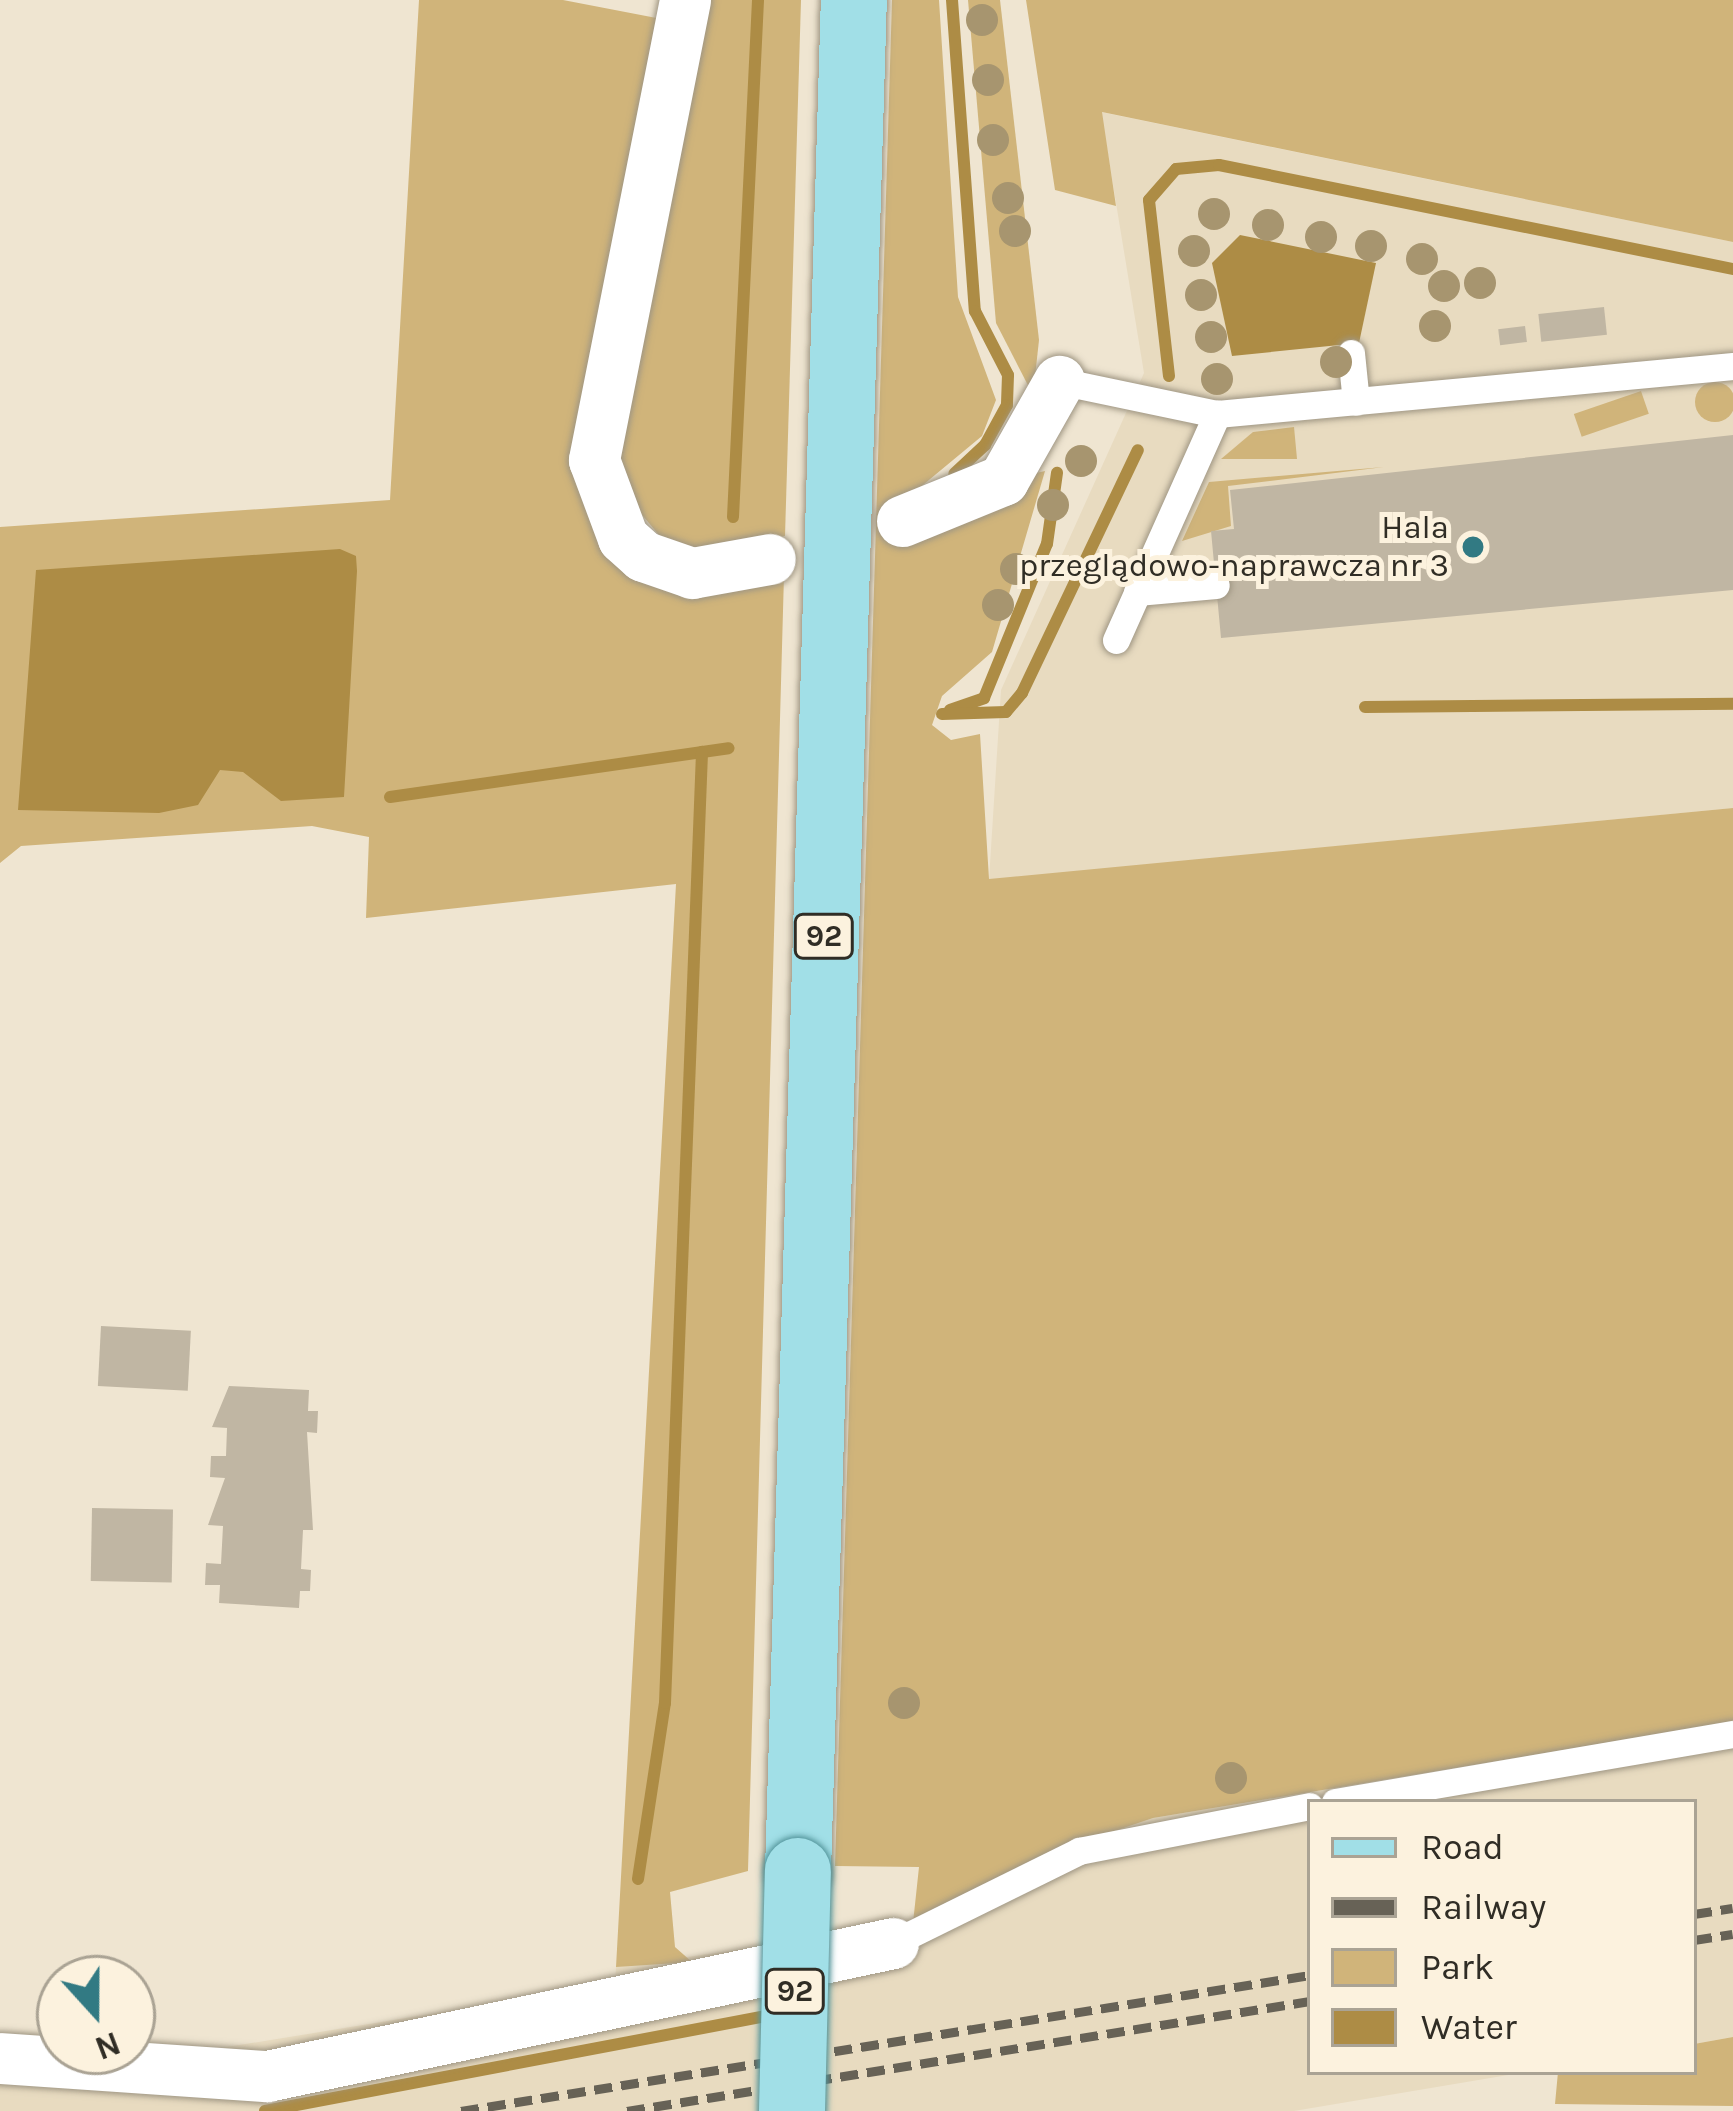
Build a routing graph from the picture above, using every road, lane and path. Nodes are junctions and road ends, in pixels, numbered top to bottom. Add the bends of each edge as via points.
1 (685, 0) edge
2 (854, 0) edge
3 (1351, 353) dead end
4 (1733, 366) edge
5 (1059, 382) joint
6 (1356, 402) junction
7 (1217, 414) junction
8 (902, 521) dead end
9 (770, 559) dead end
10 (1216, 585) dead end
11 (1137, 592) junction
12 (1116, 640) dead end
13 (1733, 1734) edge
14 (1353, 1799) edge
15 (1307, 1807) edge
16 (893, 1943) joint
17 (0, 2058) edge
18 (792, 2111) edge

1 - 9 street via 594,460 623,538 644,556 692,573
2 - 18 main road, 92, bridge
3 - 6 lane
4 - 6 lane
5 - 7 lane
5 - 8 street via 1003,480
6 - 7 lane
7 - 11 lane
10 - 11 lane
11 - 12 lane
13 - 14 lane
15 - 16 lane via 1079,1851
16 - 17 street via 267,2076

